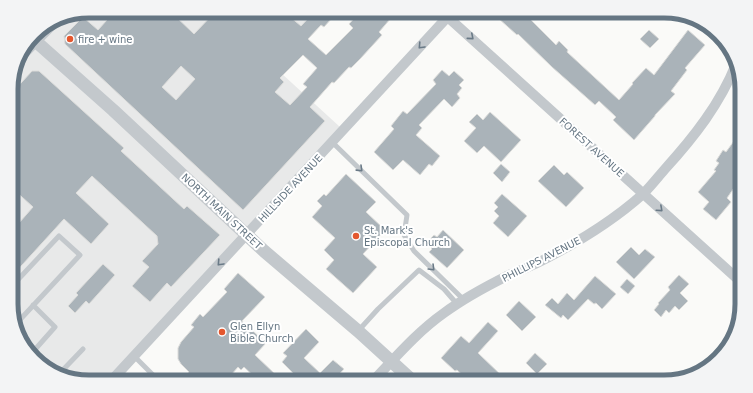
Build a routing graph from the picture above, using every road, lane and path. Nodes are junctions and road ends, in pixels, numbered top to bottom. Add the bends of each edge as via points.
1 (443, 18) edge
2 (452, 18) edge
3 (36, 42) edge
4 (733, 70) edge
5 (332, 142) junction
6 (643, 194) junction
7 (247, 234) junction
8 (735, 277) edge
9 (18, 280) edge
10 (460, 302) junction
11 (33, 306) junction
12 (20, 320) edge
13 (358, 331) junction
14 (82, 348) dead end
15 (35, 349) edge
16 (134, 356) junction
17 (391, 361) junction
18 (62, 370) edge
19 (116, 375) edge
20 (152, 375) edge
21 (378, 375) edge
22 (406, 375) edge

1 -> 5 street, HILLSIDE AVENUE
2 -> 6 street, FOREST AVENUE
3 - 7 street, NORTH MAIN STREET
4 - 6 street, PHILLIPS AVENUE via 702,125
5 - 7 street, HILLSIDE AVENUE
5 -> 10 lane via 407,215 404,235 414,251
6 -> 8 street, FOREST AVENUE
6 - 10 street, PHILLIPS AVENUE via 577,242
7 - 13 street, NORTH MAIN STREET
7 -> 16 street, HILLSIDE AVENUE
9 - 11 lane via 59,236 80,255
10 - 13 lane via 419,270
10 - 17 street, PHILLIPS AVENUE via 429,324
11 - 12 lane
11 - 15 lane via 55,327
13 - 17 street, NORTH MAIN STREET
14 - 18 lane
16 - 19 street, HILLSIDE AVENUE
16 - 20 lane
17 - 21 street, PHILLIPS AVENUE
17 - 22 street, NORTH MAIN STREET

